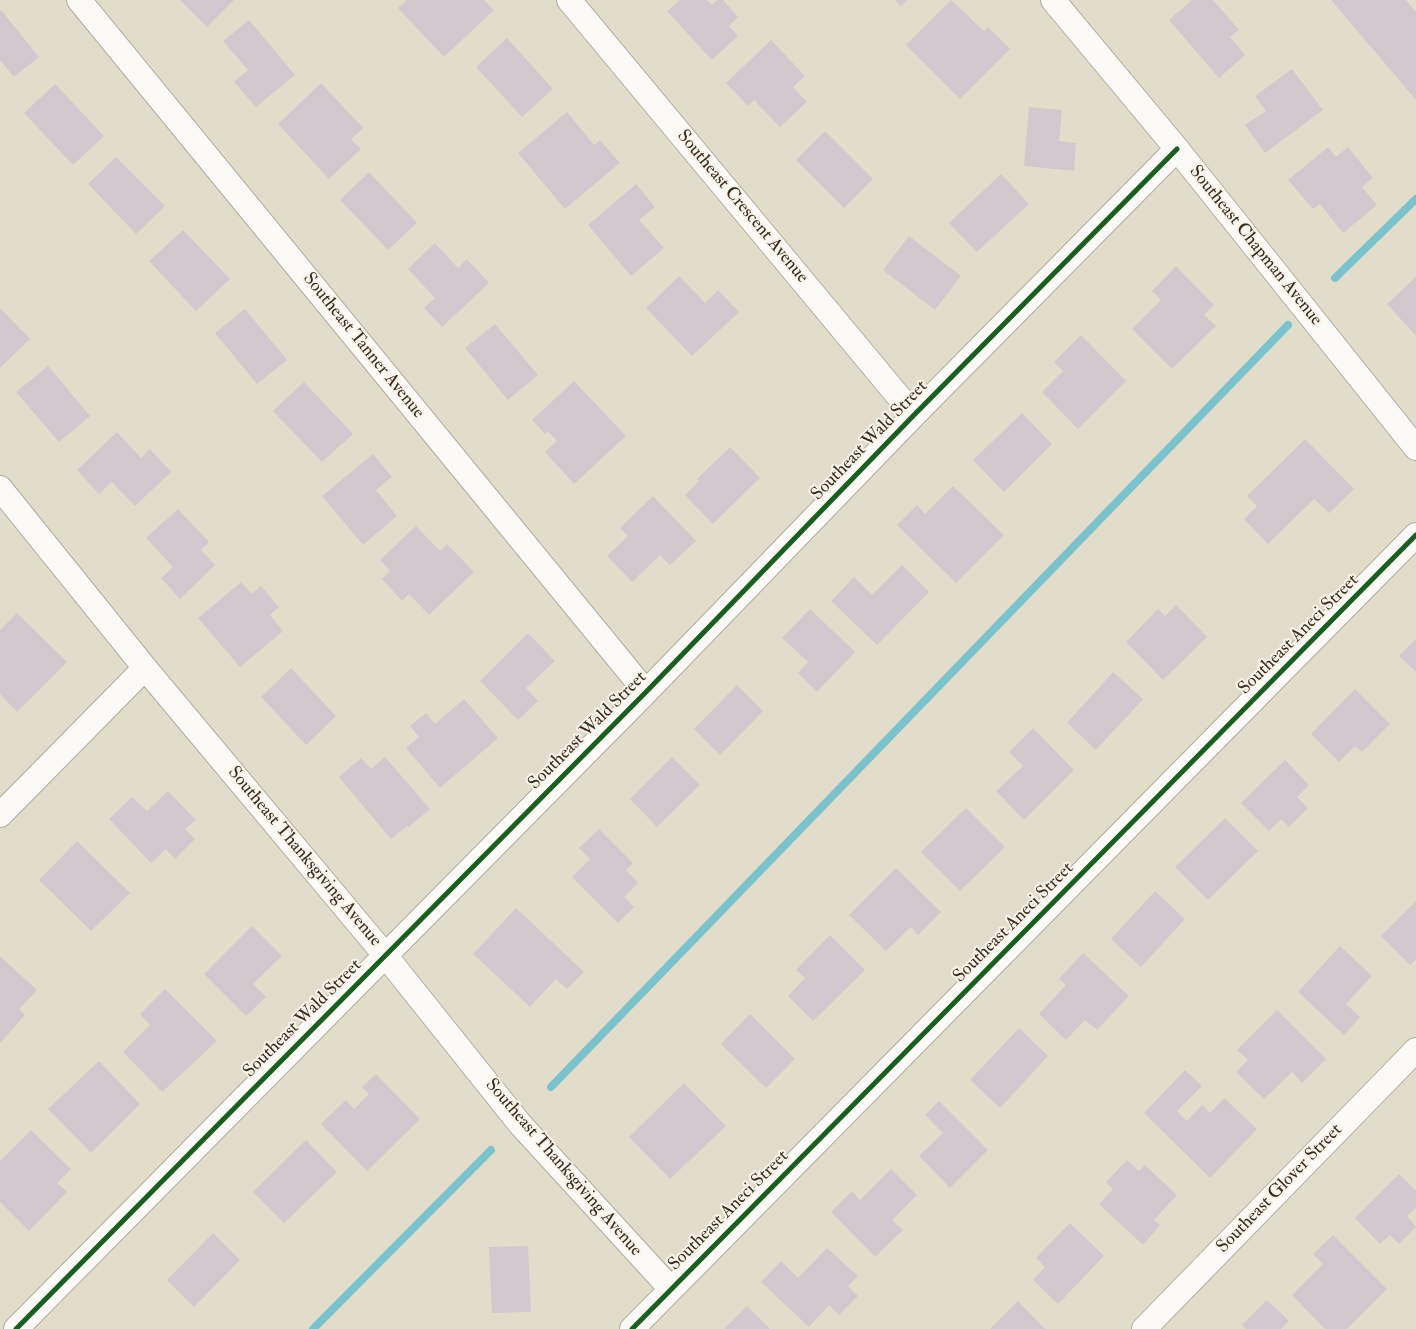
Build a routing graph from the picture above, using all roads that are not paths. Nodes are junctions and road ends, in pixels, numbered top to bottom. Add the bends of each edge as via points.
1 (79, 0) edge
2 (569, 0) edge
3 (1053, 0) edge
4 (1177, 149) junction
5 (914, 414) junction
6 (1416, 448) edge
7 (0, 488) edge
8 (1416, 536) edge
9 (145, 668) junction
10 (646, 692) junction
11 (0, 815) edge
12 (386, 955) junction
13 (1416, 1050) edge
14 (671, 1289) junction
15 (16, 1329) edge
16 (632, 1329) edge
17 (1144, 1329) edge

1 - 10 street, Southeast Tanner Avenue
2 - 5 street, Southeast Crescent Avenue
3 - 4 street, Southeast Chapman Avenue
4 - 5 street, Southeast Wald Street
4 - 6 street, Southeast Chapman Avenue
5 - 10 street, Southeast Wald Street
7 - 9 street, Southeast Thanksgiving Avenue
8 - 14 street, Southeast Aneci Street
9 - 11 street
9 - 12 street, Southeast Thanksgiving Avenue
10 - 12 street, Southeast Wald Street
12 - 14 street, Southeast Thanksgiving Avenue via 520,1124
12 - 15 street, Southeast Wald Street
13 - 17 street, Southeast Glover Street
14 - 16 street, Southeast Aneci Street

